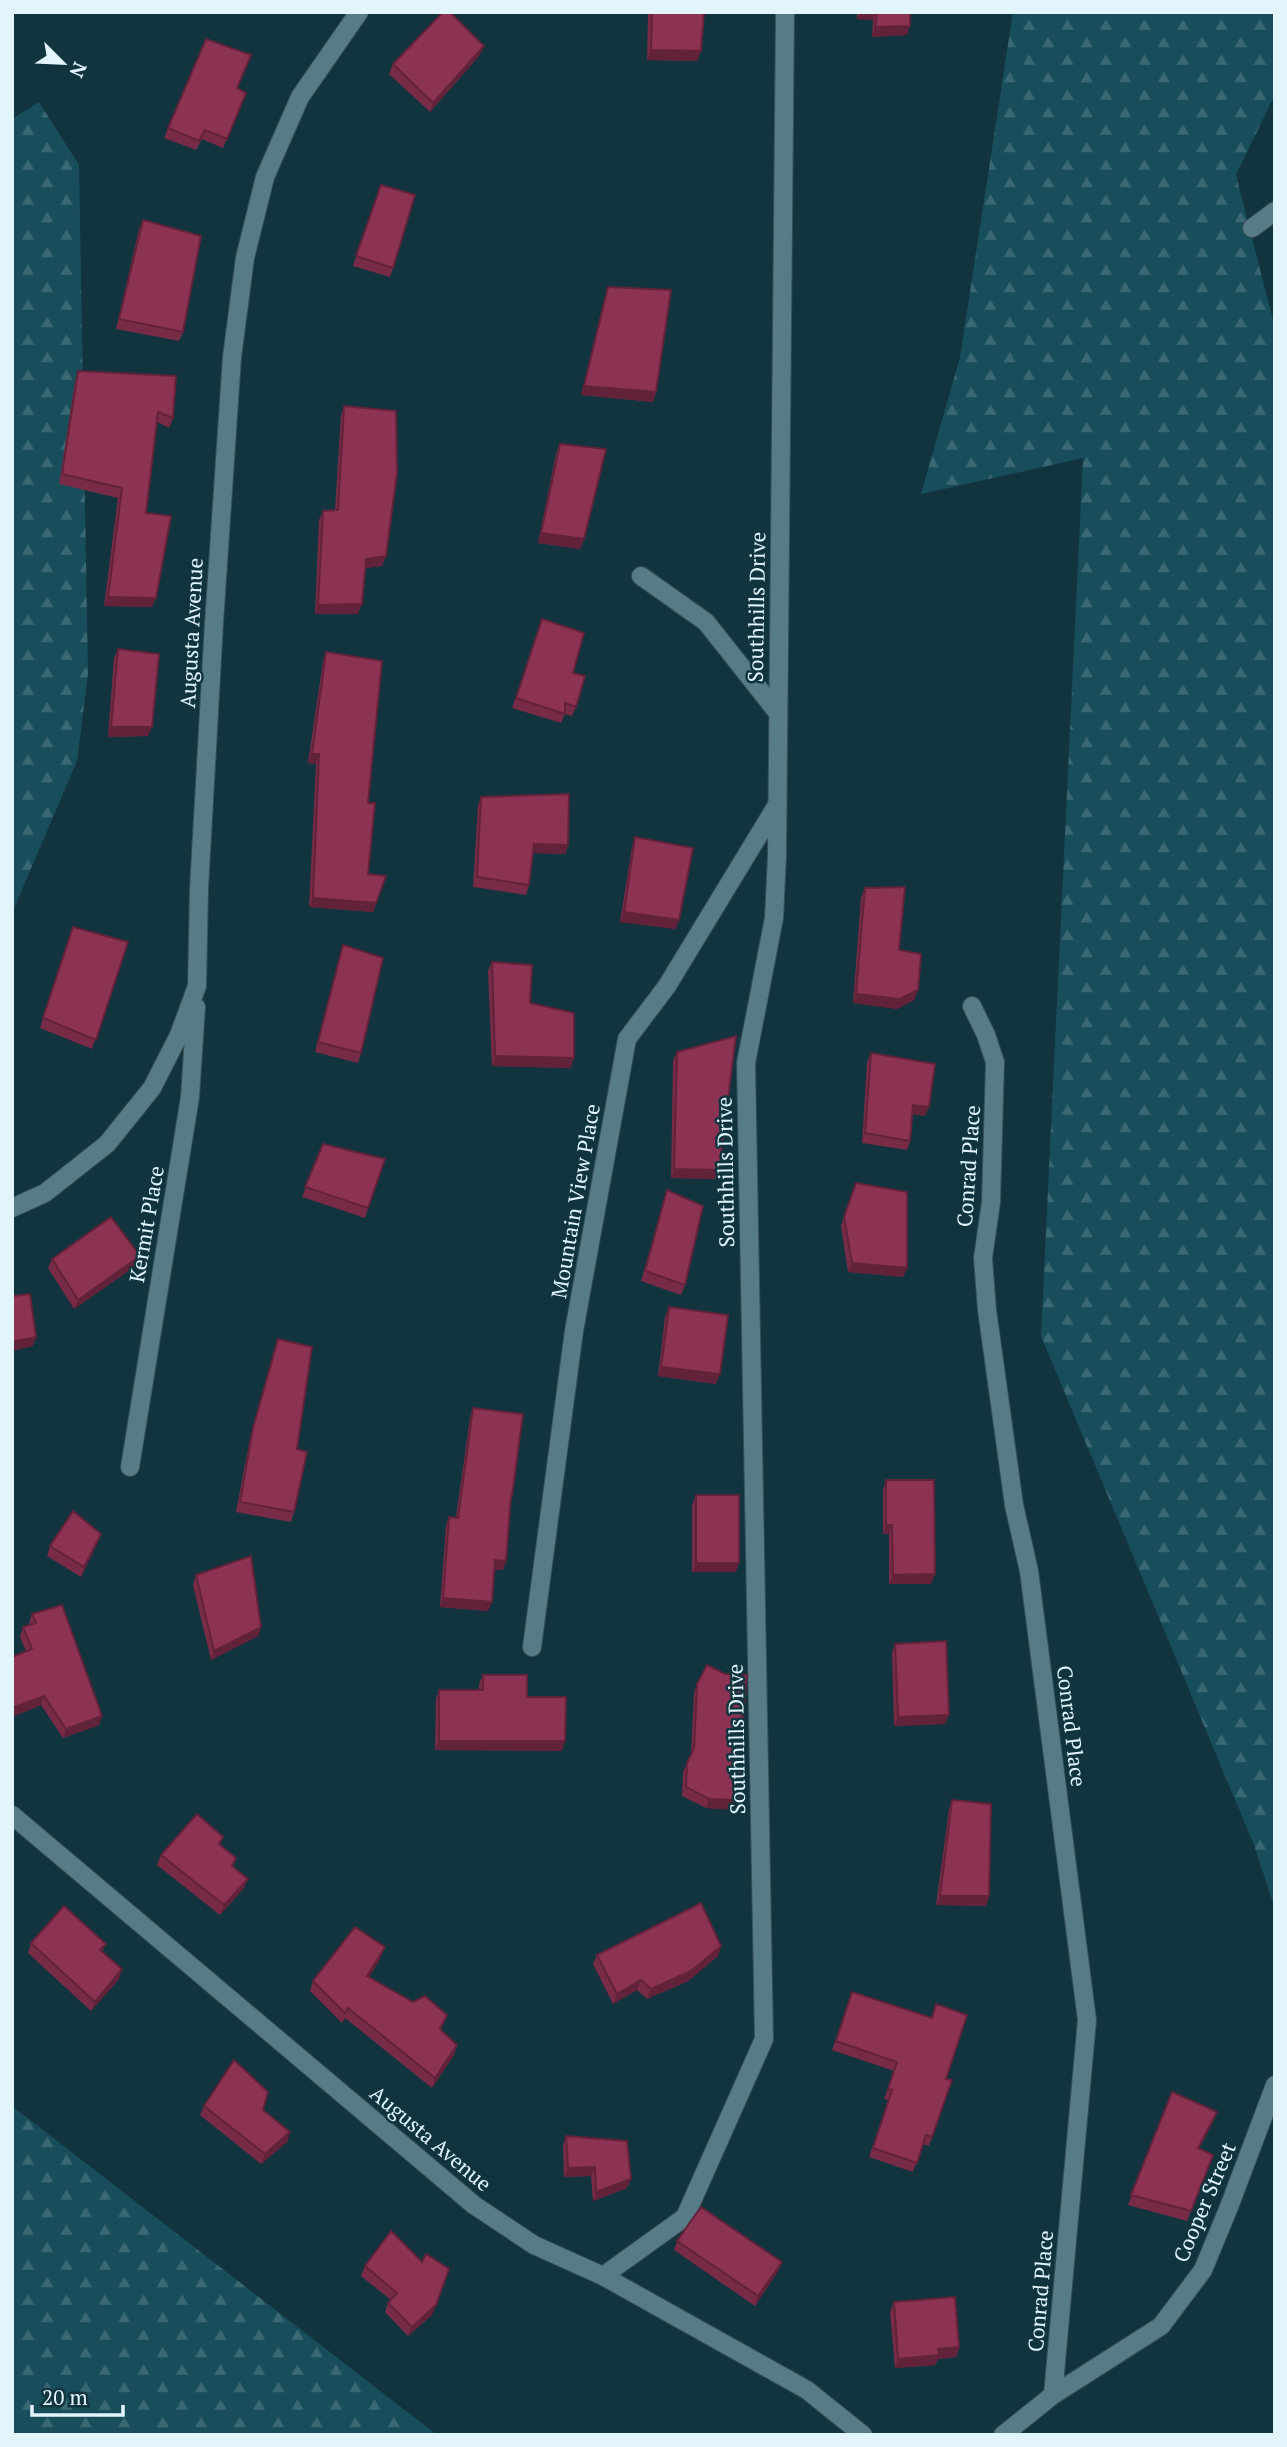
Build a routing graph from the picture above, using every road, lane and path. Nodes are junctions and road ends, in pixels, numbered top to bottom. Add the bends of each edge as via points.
1 (359, 12) edge
2 (785, 12) edge
3 (1275, 211) edge
4 (1252, 228) dead end
5 (641, 576) dead end
6 (778, 712) junction
7 (777, 805) junction
8 (197, 986) junction
9 (972, 1006) dead end
10 (12, 1208) edge
11 (130, 1467) dead end
12 (532, 1647) dead end
13 (12, 1815) edge
14 (1275, 2085) edge
15 (603, 2276) junction
16 (1053, 2395) junction
17 (863, 2435) edge
18 (1003, 2435) edge

1 - 8 street, Augusta Avenue via 300,97 265,177 245,258 232,357 214,624
2 - 6 street, Southhills Drive
3 - 4 street
5 - 6 street via 706,622
6 - 7 street, Southhills Drive
7 - 12 street, Mountain View Place via 667,986 627,1039 574,1331
7 - 15 street, Southhills Drive via 774,918 746,1063 764,2039 685,2217
8 - 10 street, Augusta Avenue via 152,1088 107,1144 46,1193
8 - 11 street, Kermit Place via 190,1097
9 - 16 street, Conrad Place via 995,1062 991,1202 983,1258 987,1310 1014,1505 1029,1571 1087,2020
13 - 15 street, Augusta Avenue via 474,2205 534,2245
14 - 16 street, Cooper Street via 1203,2270 1161,2326
15 - 17 street, Augusta Avenue via 807,2390
16 - 18 street

